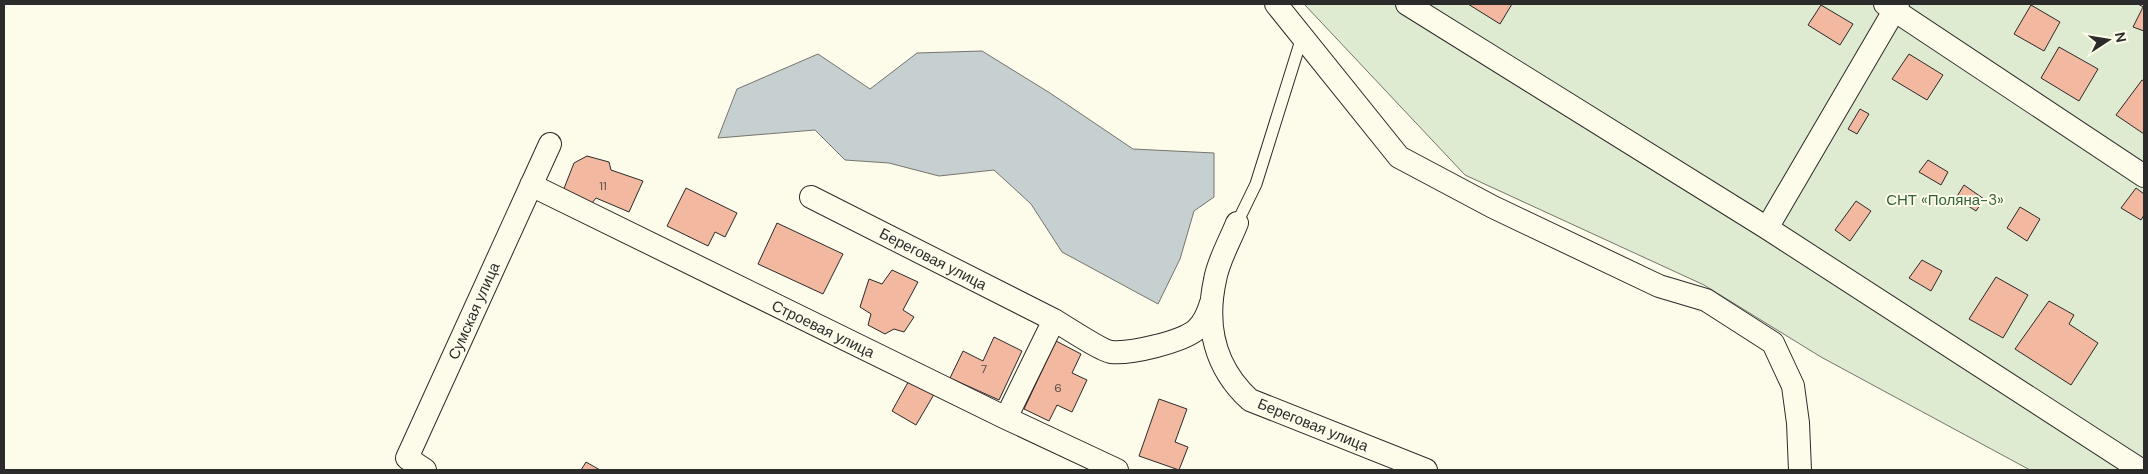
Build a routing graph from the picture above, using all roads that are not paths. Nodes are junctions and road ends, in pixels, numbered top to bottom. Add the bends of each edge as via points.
1 (1276, 4) edge
2 (1407, 4) edge
3 (1893, 6) edge
4 (1302, 37) junction
5 (550, 144) dead end
6 (2144, 176) edge
7 (531, 185) junction
8 (812, 197) dead end
9 (1237, 223) joint
10 (1767, 228) junction
11 (1213, 298) junction
12 (1054, 320) junction
13 (1006, 418) junction
14 (1800, 464) edge
15 (425, 470) edge
16 (1117, 470) edge
17 (1426, 470) edge
18 (2141, 470) edge

1 - 4 street
2 - 10 street
3 - 6 street
3 - 10 street
4 - 9 lane via 1256,184
4 - 14 street via 1399,157 1493,207 1659,286 1706,300 1773,343 1793,386
5 - 7 street, Сумская улица
7 - 13 street, Строевая улица
7 - 15 street, Сумская улица via 407,458
8 - 12 street, Береговая улица
9 - 11 street, Береговая улица via 1215,279
10 - 18 street
11 - 12 street, Береговая улица via 1206,318 1196,330 1157,346 1134,351 1110,352
11 - 17 street, Береговая улица via 1211,324 1223,368 1250,400
12 - 13 street
13 - 16 street, Строевая улица

